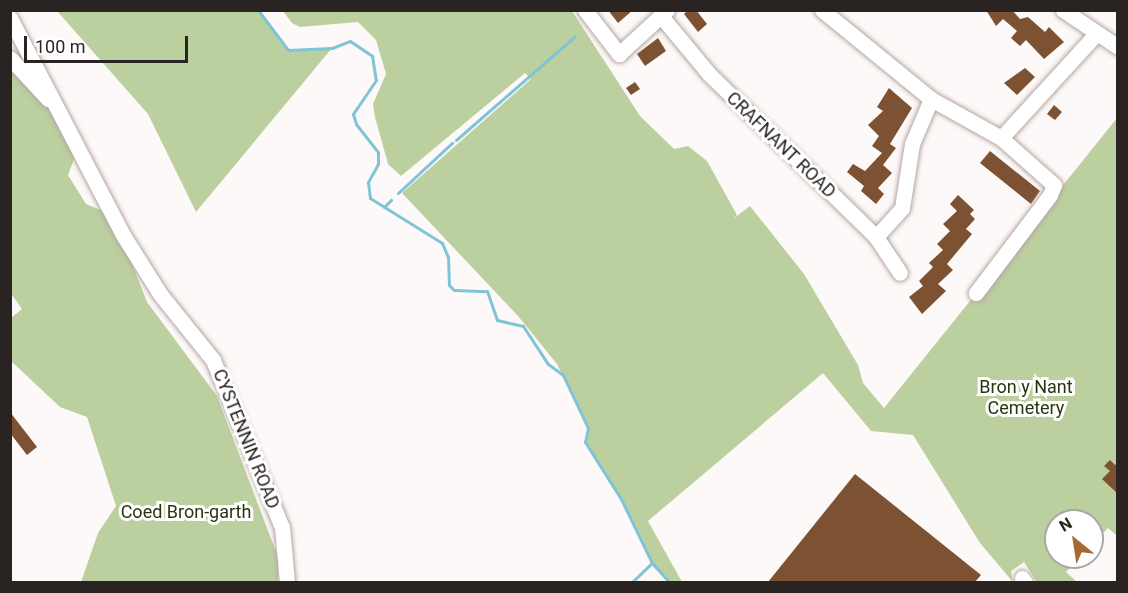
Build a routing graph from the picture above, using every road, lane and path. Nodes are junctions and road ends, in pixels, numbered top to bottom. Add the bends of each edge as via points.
1 (585, 10) edge
2 (822, 10) edge
3 (1063, 10) edge
4 (664, 13) edge
5 (10, 18) edge
6 (1097, 33) junction
7 (1118, 47) edge
8 (10, 58) edge
9 (931, 99) junction
10 (67, 122) junction
11 (1001, 138) junction
12 (876, 237) junction
13 (900, 273) dead end
14 (976, 293) dead end
15 (287, 582) edge

1 - 4 street via 619,54
2 - 9 street
3 - 6 street
4 - 12 street, CRAFNANT ROAD via 709,74
5 - 10 street
6 - 7 street
6 - 11 street
8 - 10 street
9 - 11 street
9 - 12 street via 912,144 902,207
10 - 15 street, CYSTENNIN ROAD via 123,236 160,294 213,360 282,527
11 - 14 street via 1054,188
12 - 13 street, CRAFNANT ROAD

